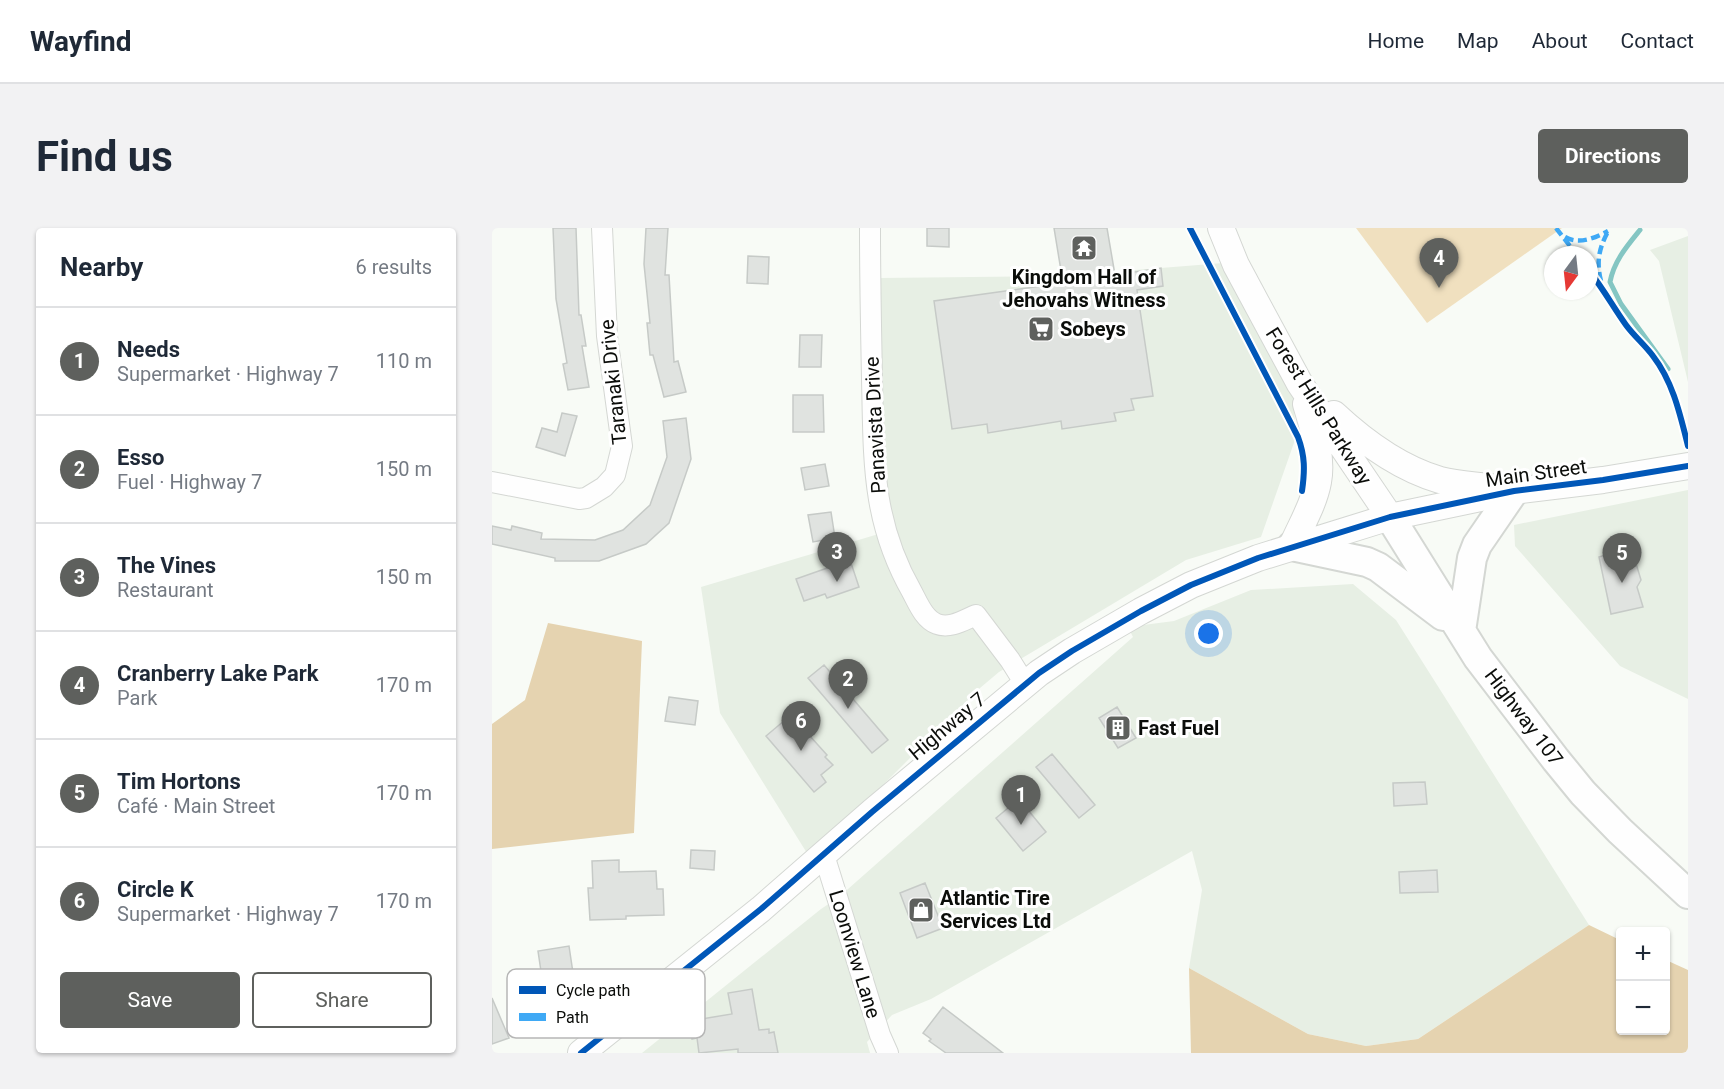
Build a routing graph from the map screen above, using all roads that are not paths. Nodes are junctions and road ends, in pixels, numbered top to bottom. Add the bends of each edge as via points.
1 (602, 228) edge
2 (870, 228) edge
3 (1221, 228) edge
4 (1300, 384) junction
5 (1688, 466) edge
6 (492, 482) edge
7 (1514, 491) junction
8 (1390, 517) junction
9 (1292, 546) junction
10 (1461, 631) junction
11 (1025, 684) junction
12 (824, 855) junction
13 (1688, 894) edge
14 (686, 969) edge
15 (600, 1038) edge
16 (581, 1053) edge
17 (888, 1053) edge

1 - 6 street, Taranaki Drive via 606,336 622,441 615,475 604,487 579,499
2 - 11 street, Panavista Drive via 874,472 891,549 927,617 945,626 976,615
3 - 4 main road, Forest Hills Parkway via 1236,265
4 - 7 main road via 1392,460 1441,480
4 - 8 main road, Forest Hills Parkway
4 - 9 main road via 1315,435 1319,466 1314,495
5 - 7 main road, Main Street
7 - 8 main road, Main Street
7 - 10 highway via 1472,558
8 - 9 main road, Highway 7
8 - 10 highway, Highway 107
9 - 10 highway via 1378,567
9 - 11 main road, Highway 7 via 1191,585 1151,605
10 - 13 highway, Highway 107 via 1583,793
11 - 12 main road, Highway 7
12 - 14 main road, Highway 7
12 - 17 street, Loonview Lane
15 - 16 main road, Highway 7

